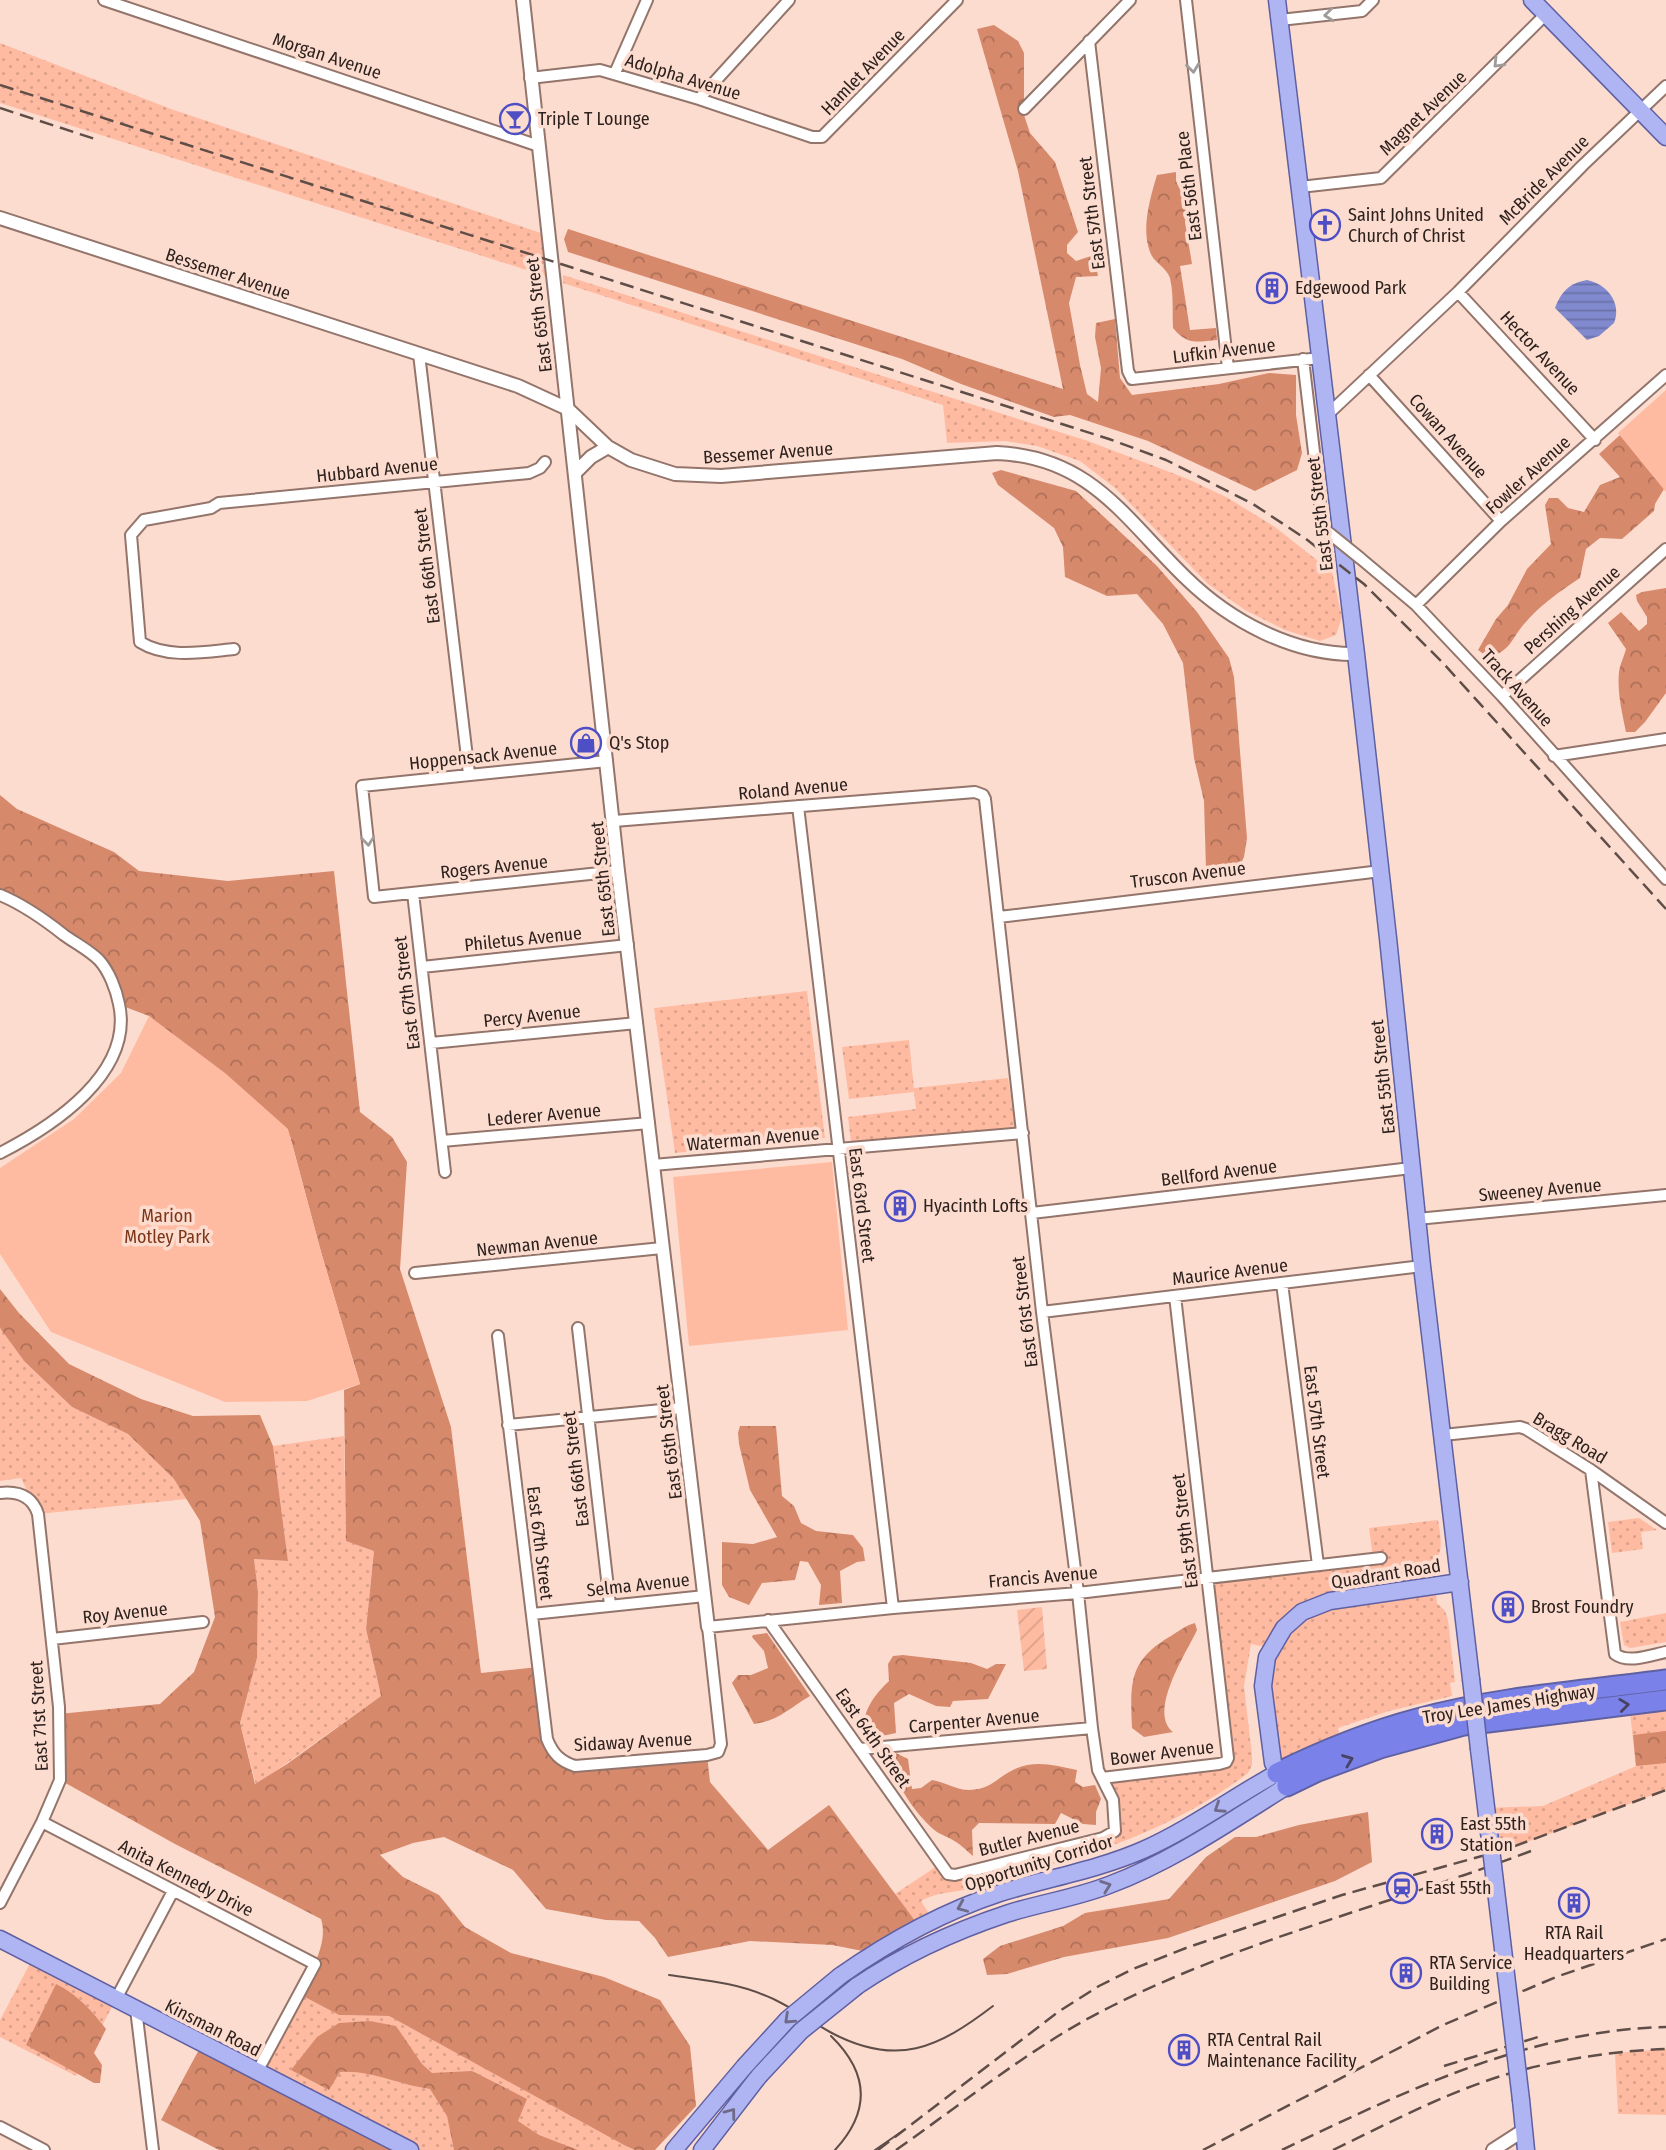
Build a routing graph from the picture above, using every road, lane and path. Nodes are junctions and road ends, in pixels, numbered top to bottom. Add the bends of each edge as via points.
1 (104, 0) edge
2 (523, 0) edge
3 (648, 0) edge
4 (789, 0) edge
5 (957, 0) edge
6 (1130, 0) edge
7 (1186, 0) edge
8 (1277, 0) edge
9 (1373, 0) edge
10 (1532, 0) edge
11 (1546, 14) junction
12 (1280, 20) junction
13 (1089, 41) junction
14 (615, 74) junction
15 (530, 78) junction
16 (1666, 86) edge
17 (699, 99) junction
18 (1024, 109) dead end
19 (1640, 111) junction
20 (822, 137) joint
21 (1666, 137) edge
22 (539, 146) junction
23 (1300, 187) junction
24 (0, 218) edge
25 (1458, 292) junction
26 (419, 354) junction
27 (1320, 358) junction
28 (1303, 359) junction
29 (1228, 368) junction
30 (1369, 375) junction
31 (1666, 375) edge
32 (1132, 379) joint
33 (568, 409) junction
34 (1327, 415) junction
35 (1595, 440) junction
36 (608, 447) junction
37 (545, 462) dead end
38 (576, 472) junction
39 (435, 482) junction
40 (1502, 521) junction
41 (1666, 549) edge
42 (1416, 605) junction
43 (234, 649) dead end
44 (1356, 654) junction
45 (1502, 696) junction
46 (1666, 739) edge
47 (1554, 756) junction
48 (607, 761) junction
49 (470, 774) junction
50 (975, 792) joint
51 (798, 806) junction
52 (614, 821) junction
53 (618, 871) junction
54 (1381, 871) junction
55 (1666, 880) edge
56 (413, 893) junction
57 (0, 895) edge
58 (374, 897) joint
59 (999, 917) junction
60 (628, 945) junction
61 (422, 967) junction
62 (637, 1023) junction
63 (431, 1043) junction
64 (649, 1123) junction
65 (1023, 1133) junction
66 (442, 1141) junction
67 (838, 1150) junction
68 (0, 1153) edge
69 (653, 1165) junction
70 (1412, 1168) junction
71 (445, 1172) dead end
72 (1666, 1195) edge
73 (1032, 1213) junction
74 (1417, 1219) junction
75 (662, 1248) junction
76 (1422, 1266) junction
77 (415, 1273) dead end
78 (1282, 1283) junction
79 (1175, 1296) junction
80 (1042, 1312) junction
81 (578, 1328) dead end
82 (498, 1336) dead end
83 (682, 1408) junction
84 (588, 1417) junction
85 (508, 1425) junction
86 (1443, 1435) junction
87 (1591, 1470) junction
88 (0, 1493) edge
89 (1666, 1523) edge
90 (1381, 1558) dead end
91 (1318, 1565) junction
92 (1208, 1577) junction
93 (1460, 1582) junction
94 (1078, 1593) junction
95 (705, 1596) junction
96 (610, 1605) junction
97 (893, 1608) junction
98 (532, 1614) junction
99 (768, 1620) junction
100 (203, 1622) dead end
101 (709, 1627) junction
102 (52, 1639) junction
103 (1666, 1652) edge
104 (1666, 1680) edge
105 (1666, 1700) edge
106 (1092, 1728) junction
107 (860, 1749) junction
108 (718, 1752) joint
109 (553, 1753) joint
110 (1226, 1762) joint
111 (1102, 1778) junction
112 (1282, 1780) junction
113 (42, 1822) junction
114 (1115, 1831) joint
115 (950, 1875) joint
116 (173, 1891) junction
117 (0, 1903) edge
118 (0, 1939) edge
119 (116, 1999) junction
120 (136, 2009) junction
121 (257, 2072) junction
122 (0, 2127) edge
123 (1524, 2130) junction
124 (401, 2148) edge
125 (44, 2150) edge
126 (153, 2150) edge
127 (674, 2150) edge
128 (702, 2150) edge
129 (1493, 2150) edge
130 (1526, 2150) edge

1 - 22 street, Morgan Avenue
2 - 15 street, East 65th Street
3 - 14 street
4 - 17 street
5 - 20 street, Hamlet Avenue
6 - 13 street
7 -> 29 street, East 56th Place
8 - 12 main road, East 55th Street
9 -> 12 street via 1362,11
10 - 11 main road
11 - 19 main road
11 -> 23 street, Magnet Avenue via 1381,178
12 - 23 main road, East 55th Street
13 - 18 street
13 - 32 street, East 57th Street
14 - 15 street, Adolpha Avenue via 600,70
14 - 17 street, Adolpha Avenue
15 - 22 street, East 65th Street
16 - 19 street, McBride Avenue
17 - 20 street, Adolpha Avenue
19 - 21 main road
19 - 25 street, McBride Avenue
22 - 33 street, East 65th Street
23 - 27 main road, East 55th Street
24 - 26 street, Bessemer Avenue
25 - 30 street, McBride Avenue
25 - 35 street, Hector Avenue
26 - 33 street, Bessemer Avenue via 518,386
26 - 39 street, East 66th Street
27 - 28 street, Lufkin Avenue
27 - 34 main road, East 55th Street
28 - 29 street, Lufkin Avenue
28 - 42 street, Track Avenue, bridge via 1323,528
29 - 32 street, Lufkin Avenue
30 - 34 street, McBride Avenue
30 - 40 street, Cowan Avenue
31 - 35 street, Fowler Avenue
33 - 36 street, Bessemer Avenue
33 - 38 street, East 65th Street
34 - 44 main road, East 55th Street
35 - 40 street, Fowler Avenue
36 - 38 street
36 - 44 street, Bessemer Avenue via 654,468 698,476 982,453 1036,458 1098,488 1187,580 1239,620 1308,648
37 - 39 street, Hubbard Avenue via 534,472
38 - 48 street, East 65th Street
39 - 43 street, Hubbard Avenue via 219,503 144,520 131,536 140,642 154,650 173,652
39 - 49 street, East 66th Street
40 - 42 street, Fowler Avenue
41 - 45 street, Pershing Avenue
42 - 45 street, Track Avenue
44 - 54 main road, East 55th Street
45 - 47 street, Track Avenue
46 - 47 street
47 - 55 street, Track Avenue
48 - 49 street, Hoppensack Avenue
48 - 52 street, East 65th Street
49 -> 58 street, Hoppensack Avenue via 362,786
50 - 51 street, Roland Avenue
50 - 59 street, East 61st Street via 985,799
51 - 52 street, Roland Avenue
51 - 67 street, East 63rd Street
52 - 53 street, East 65th Street
53 - 56 street, Rogers Avenue
53 - 60 street, East 65th Street
54 - 59 street, Truscon Avenue
54 - 70 main road, East 55th Street
56 - 58 street, Rogers Avenue
56 - 61 street, East 67th Street
57 - 68 street via 99,961 111,978 121,1010 119,1040 102,1076 50,1123
59 - 65 street, East 61st Street
60 - 61 street, Philetus Avenue
60 - 62 street, East 65th Street
61 - 63 street, East 67th Street
62 - 63 street, Percy Avenue
62 - 64 street, East 65th Street
63 - 66 street, East 67th Street
64 - 66 street, Lederer Avenue
64 - 69 street, East 65th Street
65 - 67 street, Waterman Avenue
65 - 73 street, East 61st Street
66 - 71 street, East 67th Street
67 - 69 street, Waterman Avenue
67 - 97 street, East 63rd Street
69 - 75 street, East 65th Street
70 - 73 street, Bellford Avenue
70 - 74 main road, East 55th Street
72 - 74 street, Sweeney Avenue
73 - 80 street, East 61st Street
74 - 76 main road, East 55th Street
75 - 77 street, Newman Avenue
75 - 83 street, East 65th Street
76 - 78 street, Maurice Avenue
76 - 86 main road, East 55th Street
78 - 79 street, Maurice Avenue
78 - 91 street, East 57th Street
79 - 80 street, Maurice Avenue
79 - 92 street, East 59th Street
80 - 94 street, East 61st Street
81 - 84 street, East 66th Street
82 - 85 street, East 67th Street
83 - 84 street
83 - 95 street, East 65th Street
84 - 85 street
84 - 96 street, East 66th Street
85 - 98 street, East 67th Street
86 - 87 street, Bragg Road via 1520,1427
86 - 93 main road, East 55th Street
87 - 89 street, Bragg Road
87 - 103 street via 1612,1647 1618,1658
88 - 102 street, East 71st Street via 21,1494 35,1505
90 - 91 street, Francis Avenue
91 - 92 street, Francis Avenue
92 - 94 street, Francis Avenue
92 - 110 street, East 59th Street
93 - 112 main road, Quadrant Road via 1330,1601 1308,1608 1289,1623 1265,1663 1264,1678 1272,1759
93 - 123 main road, East 55th Street, bridge
94 - 97 street, Francis Avenue
94 - 106 street, East 61st Street
95 - 96 street, Selma Avenue
95 - 101 street, East 65th Street
96 - 98 street, Selma Avenue
97 - 99 street, Francis Avenue
98 - 109 street, East 67th Street via 547,1739
99 - 101 street, Francis Avenue
99 - 107 street, East 64th Street
100 - 102 street, Roy Avenue
101 - 108 street, East 65th Street via 721,1744
102 - 113 street, East 71st Street via 60,1780
104 - 112 highway, Troy Lee James Highway via 1433,1715 1367,1734
112 -> 105 highway, Troy Lee James Highway via 1464,1725
106 - 107 street, Carpenter Avenue
106 - 111 street, East 61st Street
107 - 115 street, East 64th Street
108 - 109 street, Sidaway Avenue via 575,1766
110 - 111 street, Bower Avenue
111 - 114 street, East 61st Street via 1112,1796
112 -> 127 main road, Opportunity Corridor, bridge via 1144,1850 968,1904 895,1940 840,1976 781,2025
128 -> 112 main road, bridge via 801,2031 857,1986 913,1951 960,1930 1142,1872 1188,1848
113 - 116 street, Anita Kennedy Drive
113 - 117 street, East 71st Street
114 - 115 street, Butler Avenue
116 - 119 street
116 - 121 street, Anita Kennedy Drive via 315,1964
118 - 119 main road, Kinsman Road
119 - 120 main road, Kinsman Road
120 - 121 main road, Kinsman Road
120 - 126 street
121 - 124 main road, Kinsman Road
122 - 125 street
123 - 129 street
123 - 130 main road, East 55th Street

